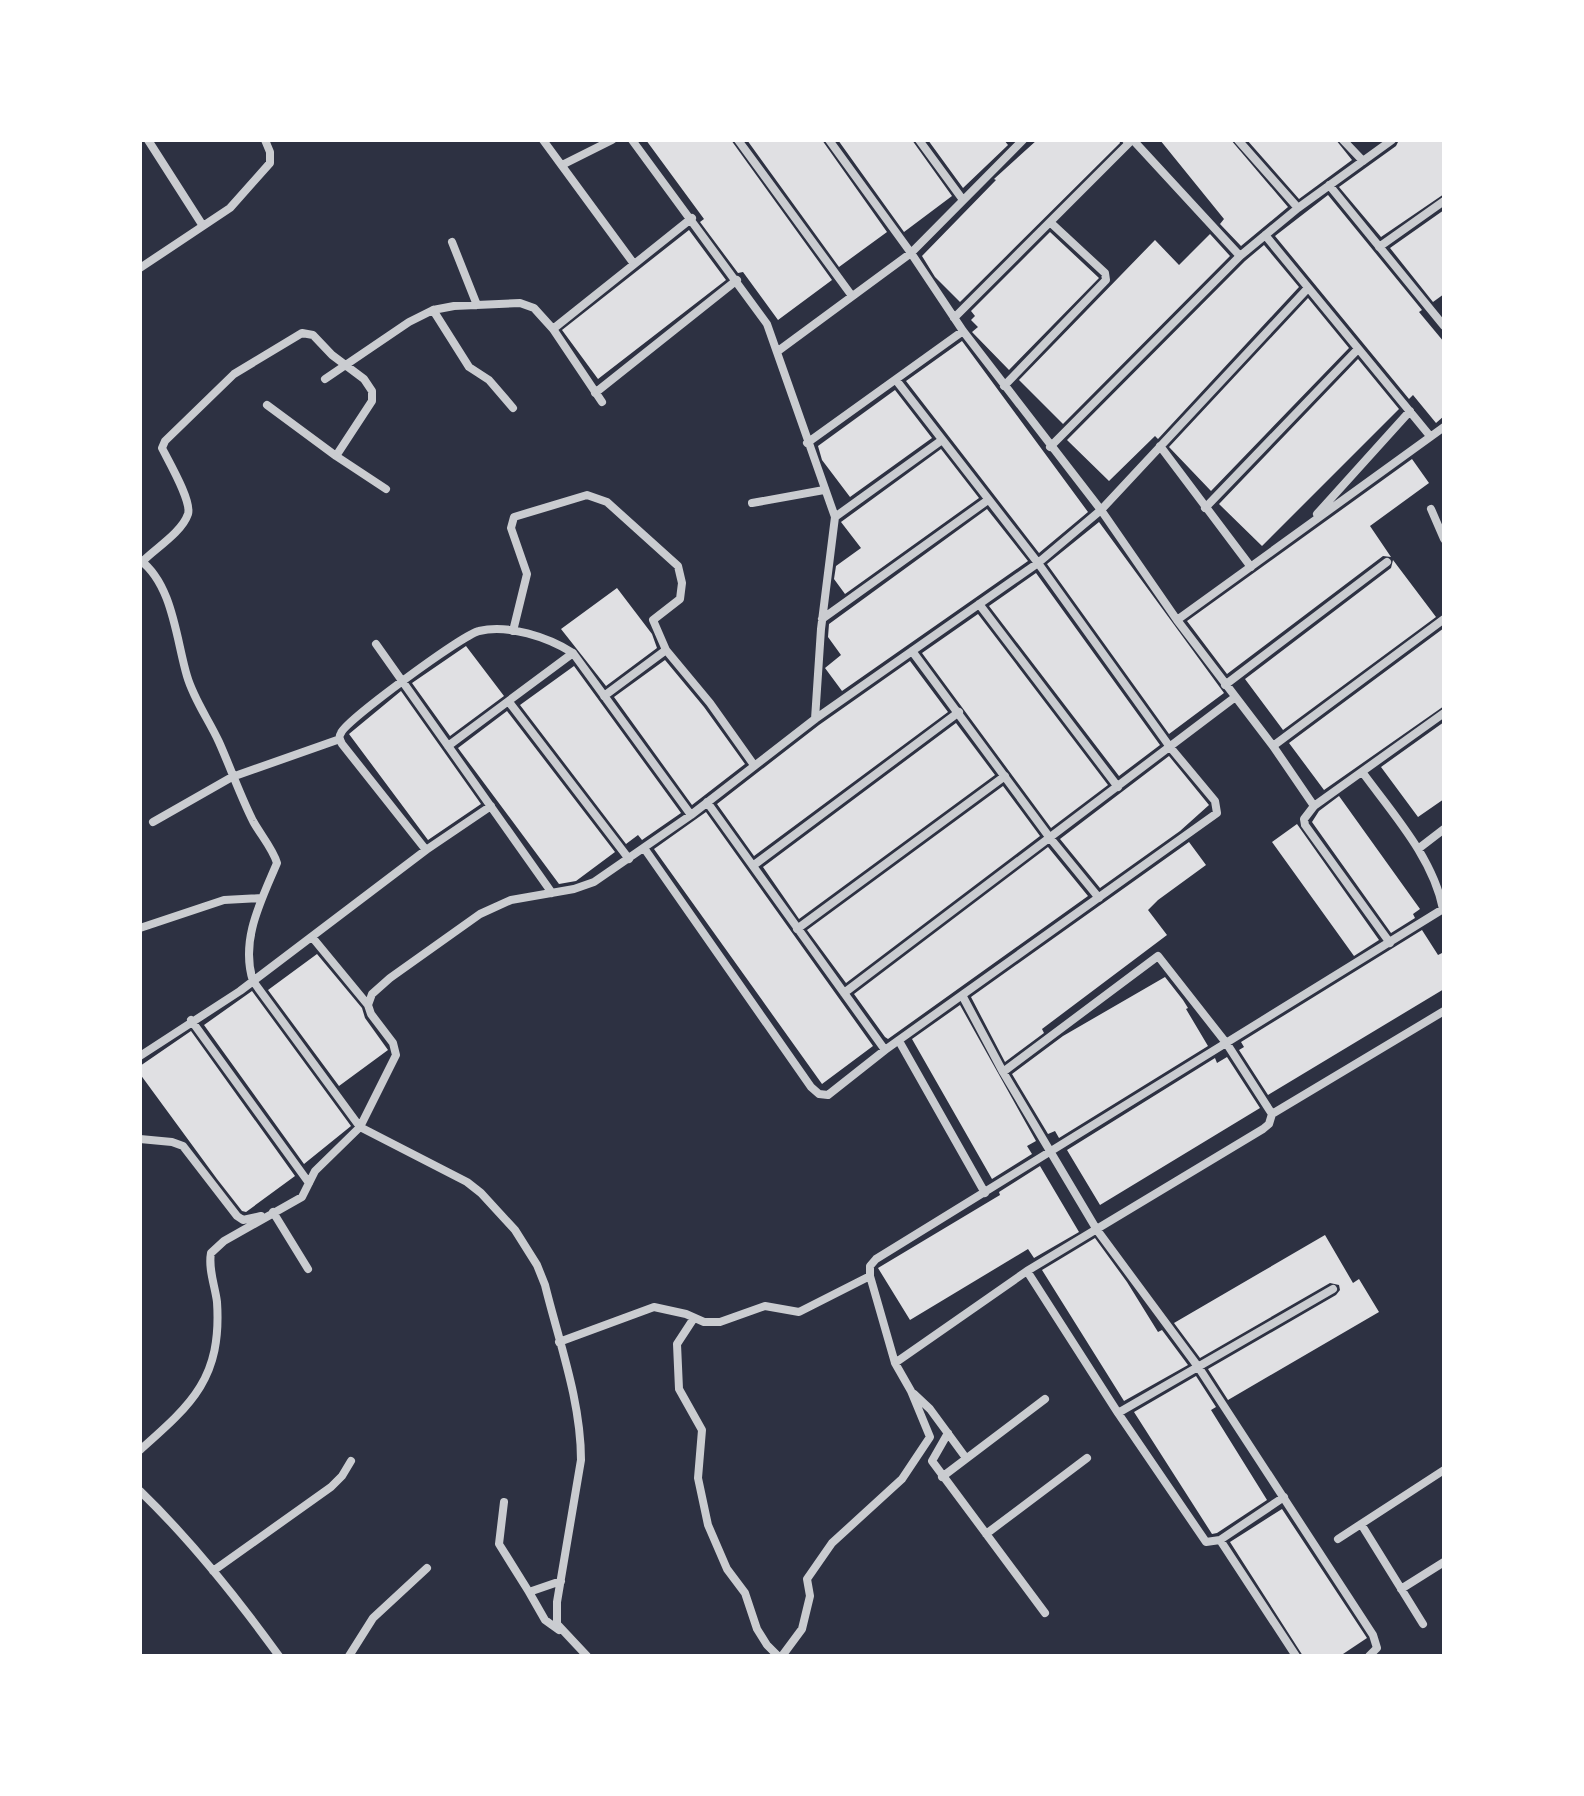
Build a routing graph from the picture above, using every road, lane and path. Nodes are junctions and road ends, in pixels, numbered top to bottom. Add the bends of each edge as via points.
1 (148, 140) edge
2 (265, 140) edge
3 (543, 140) edge
4 (612, 140) edge
5 (632, 140) edge
6 (738, 140) edge
7 (829, 140) edge
8 (919, 140) edge
9 (1126, 140) edge
10 (1133, 140) edge
11 (1238, 140) edge
12 (1343, 140) edge
13 (1392, 140) edge
14 (1019, 141) edge
15 (1363, 161) junction
16 (562, 165) junction
17 (1329, 185) junction
18 (963, 200) junction
19 (1444, 201) edge
20 (1298, 208) junction
21 (692, 218) junction
22 (1051, 223) junction
23 (203, 226) junction
24 (1265, 235) junction
25 (452, 242) dead end
26 (1379, 247) junction
27 (911, 253) junction
28 (1240, 256) junction
29 (634, 264) junction
30 (140, 268) edge
31 (737, 280) junction
32 (1308, 288) junction
33 (852, 296) junction
34 (477, 305) junction
35 (433, 310) junction
36 (1441, 315) edge
37 (954, 318) junction
38 (1444, 326) edge
39 (553, 329) junction
40 (963, 331) junction
41 (1358, 349) junction
42 (778, 351) junction
43 (345, 366) junction
44 (325, 379) dead end
45 (896, 380) junction
46 (1004, 386) junction
47 (595, 393) junction
48 (602, 402) dead end
49 (267, 405) dead end
50 (513, 408) dead end
51 (1410, 411) junction
52 (1444, 427) edge
53 (1430, 436) junction
54 (942, 440) junction
55 (807, 443) junction
56 (1160, 446) junction
57 (1050, 447) junction
58 (336, 456) junction
59 (386, 489) dead end
60 (824, 490) junction
61 (988, 500) junction
62 (752, 503) dead end
63 (1205, 508) junction
64 (1431, 509) dead end
65 (1101, 510) junction
66 (835, 517) junction
67 (1304, 528) junction
68 (1444, 539) edge
69 (141, 560) edge
70 (1387, 562) dead end
71 (1038, 563) junction
72 (1251, 567) junction
73 (979, 604) junction
74 (822, 619) junction
75 (1444, 619) edge
76 (1177, 620) junction
77 (513, 631) junction
78 (376, 644) dead end
79 (666, 650) junction
80 (912, 651) junction
81 (573, 653) junction
82 (401, 682) junction
83 (1225, 685) junction
84 (604, 696) junction
85 (1234, 698) junction
86 (509, 702) junction
87 (959, 712) junction
88 (1444, 713) edge
89 (815, 719) junction
90 (340, 739) junction
91 (448, 746) junction
92 (1273, 746) junction
93 (1170, 747) junction
94 (754, 765) junction
95 (1363, 773) junction
96 (1005, 776) junction
97 (232, 777) junction
98 (1118, 787) junction
99 (707, 802) junction
100 (491, 806) junction
101 (1314, 806) junction
102 (691, 815) junction
103 (153, 822) dead end
104 (1444, 829) edge
105 (1050, 838) junction
106 (644, 848) junction
107 (1418, 849) junction
108 (426, 850) junction
109 (629, 859) junction
110 (754, 865) junction
111 (552, 893) junction
112 (262, 898) junction
113 (1099, 898) junction
114 (1444, 910) edge
115 (140, 928) edge
116 (797, 929) junction
117 (312, 937) junction
118 (1390, 943) junction
119 (253, 981) junction
120 (844, 993) junction
121 (962, 995) junction
122 (368, 1005) junction
123 (1444, 1011) edge
124 (191, 1020) junction
125 (899, 1041) junction
126 (1227, 1044) junction
127 (885, 1050) junction
128 (140, 1056) edge
129 (1003, 1072) junction
130 (1272, 1114) junction
131 (360, 1127) junction
132 (140, 1139) edge
133 (1051, 1153) junction
134 (309, 1183) junction
135 (985, 1193) junction
136 (273, 1212) junction
137 (1097, 1230) junction
138 (308, 1269) dead end
139 (1027, 1271) junction
140 (870, 1276) junction
141 (1333, 1289) dead end
142 (694, 1318) junction
143 (559, 1342) junction
144 (895, 1363) junction
145 (1199, 1368) junction
146 (911, 1391) junction
147 (1045, 1399) dead end
148 (1118, 1413) junction
149 (948, 1433) junction
150 (140, 1450) edge
151 (966, 1458) junction
152 (1087, 1458) dead end
153 (351, 1461) dead end
154 (1444, 1470) edge
155 (942, 1477) junction
156 (140, 1491) edge
157 (1284, 1497) junction
158 (504, 1502) dead end
159 (1361, 1524) junction
160 (986, 1534) junction
161 (1338, 1539) dead end
162 (1220, 1540) junction
163 (1444, 1562) edge
164 (427, 1568) dead end
165 (213, 1571) junction
166 (561, 1581) junction
167 (1401, 1589) junction
168 (529, 1592) junction
169 (1045, 1613) dead end
170 (1423, 1624) dead end
171 (560, 1630) junction
172 (279, 1656) edge
173 (349, 1656) edge
174 (587, 1656) edge
175 (780, 1656) edge
176 (1296, 1656) edge
177 (1369, 1656) edge

1 - 23 street
2 - 23 street via 270,152 266,169 230,208
3 - 16 street
4 - 16 street
5 - 21 street
6 - 33 street
7 - 27 street
8 - 18 street
9 - 22 street via 1129,143
10 - 28 street
11 - 20 street
12 - 15 street
13 - 15 street
14 - 18 street
15 - 17 street
16 - 29 street
17 - 20 street
17 - 26 street
18 - 27 street
19 - 26 street
20 - 24 street
21 - 29 street
21 - 31 street
22 - 37 street
22 - 46 street via 1105,273 1106,280
23 - 30 street
24 - 28 street
24 - 32 street
25 - 34 street
26 - 36 street
27 - 33 street
27 - 37 street
28 - 57 street
29 - 39 street
31 - 42 street
31 - 47 street
32 - 41 street
32 - 56 street
33 - 42 street
34 - 35 street
34 - 39 street via 528,304
35 - 43 street
35 - 50 street via 469,367 489,380
36 - 38 street
37 - 40 street
39 - 47 street
40 - 45 street
40 - 46 street
41 - 51 street
41 - 63 street
42 - 55 street
43 - 44 street
43 - 58 street via 364,379 374,397
43 - 69 street via 313,335 302,333 234,374 176,428 162,448 188,502 187,515
45 - 54 street
45 - 55 street
46 - 57 street
47 - 48 street
49 - 58 street
51 - 53 street
51 - 67 street
52 - 53 street
53 - 67 street
54 - 61 street
54 - 66 street
55 - 60 street
56 - 63 street
56 - 65 street
57 - 65 street
58 - 59 street
60 - 62 street
60 - 66 street
61 - 71 street
61 - 74 street
63 - 72 street
64 - 68 street
65 - 71 street
65 - 76 street
66 - 74 street
67 - 72 street
69 - 97 street via 167,598 188,679
70 - 83 street
71 - 73 street
71 - 93 street
72 - 76 street
73 - 80 street
73 - 98 street
74 - 89 street
75 - 92 street
76 - 83 street
77 - 79 street via 527,574 511,528 514,517 587,495 607,502 678,566 680,599 653,620
77 - 81 street via 557,642
77 - 82 street via 473,632
78 - 82 street
79 - 84 street
79 - 94 street
80 - 87 street
80 - 89 street
81 - 84 street
81 - 86 street
82 - 90 street via 350,721
82 - 91 street
83 - 85 street
84 - 102 street
85 - 92 street
85 - 93 street
86 - 91 street
86 - 109 street
87 - 96 street
87 - 110 street
88 - 95 street
89 - 94 street
90 - 97 street
90 - 108 street
91 - 100 street
92 - 101 street
93 - 98 street
93 - 113 street via 1215,801 1217,813
94 - 99 street
95 - 101 street
95 - 107 street
96 - 105 street
96 - 116 street
97 - 103 street
97 - 112 street via 277,863
98 - 105 street
99 - 102 street
99 - 110 street
100 - 108 street
100 - 111 street
101 - 118 street via 1305,815 1305,825
102 - 106 street
104 - 107 street
105 - 113 street
105 - 120 street
106 - 109 street
106 - 127 street via 816,1092 828,1095
107 - 114 street
108 - 117 street
109 - 111 street via 594,882
110 - 116 street
111 - 122 street via 511,900 480,914 390,978
112 - 115 street via 224,900
112 - 119 street via 247,957
113 - 121 street
114 - 118 street
116 - 120 street
117 - 119 street
117 - 122 street
118 - 126 street
119 - 124 street
119 - 131 street
120 - 127 street
121 - 125 street
121 - 129 street
122 - 131 street via 396,1055
123 - 130 street
124 - 128 street
124 - 134 street
125 - 127 street
125 - 135 street
126 - 129 street via 1155,956
126 - 130 street
126 - 133 street
129 - 133 street
130 - 137 street via 1263,1129
131 - 134 street
131 - 143 street via 467,1182 494,1205 537,1265
132 - 136 street via 183,1146 239,1218
133 - 135 street
133 - 137 street
134 - 136 street via 302,1197
135 - 140 street via 876,1259
136 - 138 street
136 - 150 street via 211,1253 217,1300 212,1361 187,1408
137 - 139 street
137 - 145 street
139 - 144 street
139 - 148 street
140 - 142 street via 799,1312 765,1306 720,1322
140 - 144 street
141 - 145 street
142 - 143 street via 654,1307
142 - 175 street via 677,1344 679,1389 702,1430 698,1478 708,1525 727,1569 745,1593 757,1629
143 - 166 street via 581,1440
144 - 146 street
145 - 148 street
145 - 157 street
146 - 149 street
146 - 175 street via 930,1437 902,1479 832,1543 807,1579 810,1596 802,1629
147 - 151 street
148 - 162 street via 1198,1534 1206,1542
149 - 151 street
149 - 155 street via 932,1461
151 - 155 street
152 - 160 street
153 - 165 street via 331,1487
154 - 159 street
155 - 160 street
156 - 165 street
157 - 162 street
157 - 177 street via 1377,1642
158 - 168 street via 499,1544
159 - 161 street
159 - 167 street
160 - 169 street
162 - 176 street
163 - 167 street
164 - 173 street via 373,1618
165 - 172 street
166 - 168 street
166 - 171 street via 556,1616
167 - 170 street
168 - 171 street via 545,1620
171 - 174 street

